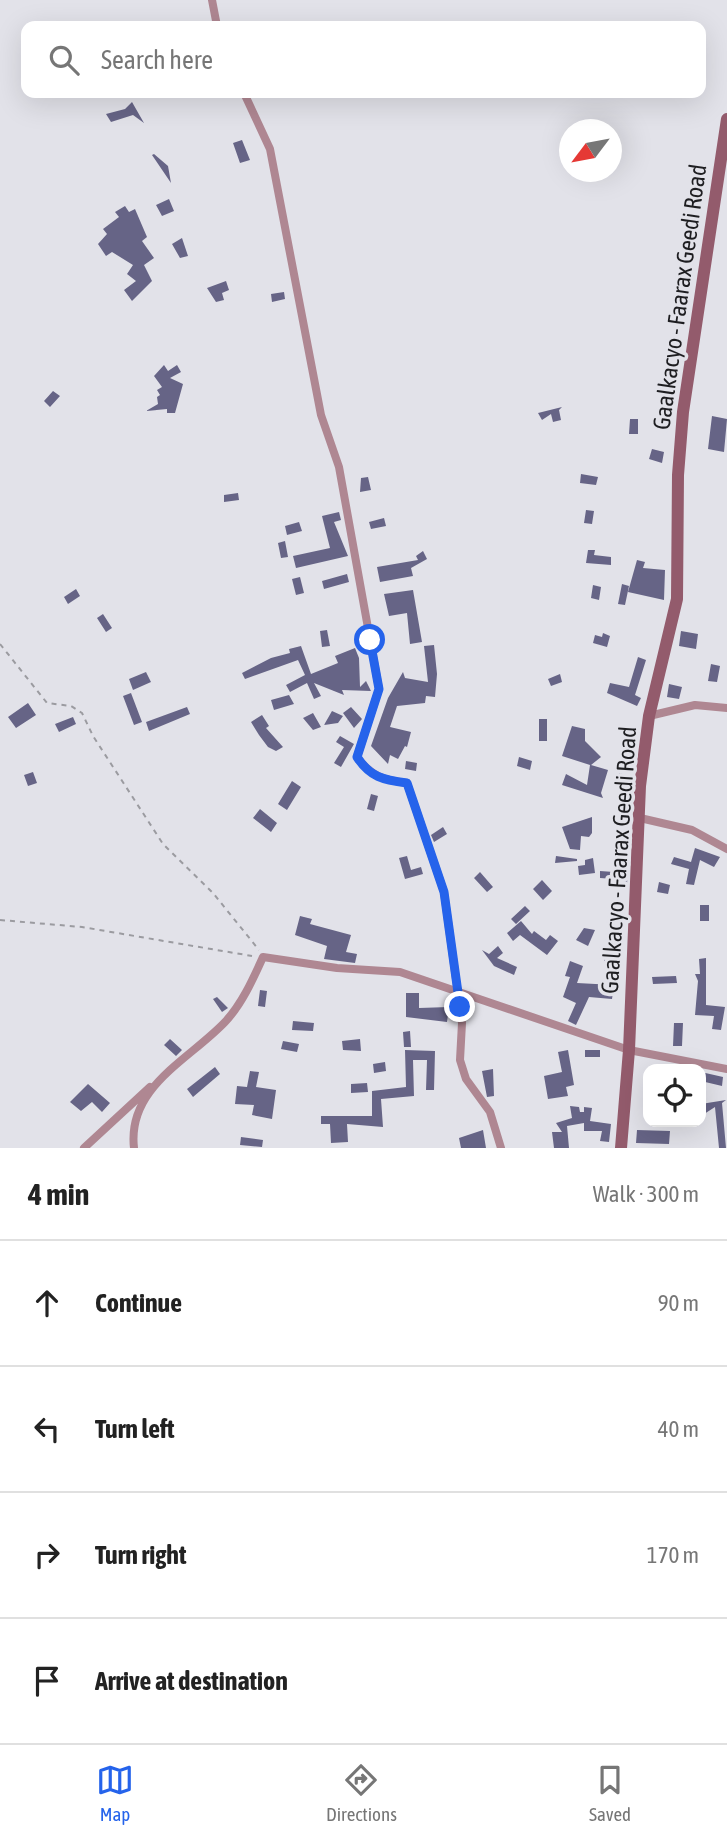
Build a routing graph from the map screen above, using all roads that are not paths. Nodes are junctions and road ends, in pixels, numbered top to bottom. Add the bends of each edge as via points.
1 (212, 0) edge
2 (216, 21) edge
3 (246, 98) edge
4 (727, 119) edge
5 (727, 708) edge
6 (649, 716) junction
7 (640, 818) junction
8 (727, 849) edge
9 (458, 990) junction
10 (629, 1051) junction
11 (727, 1069) edge
12 (158, 1080) junction
13 (84, 1148) edge
14 (134, 1148) edge
15 (501, 1148) edge
16 (621, 1148) edge

1 - 2 street
3 - 9 street via 270,149 321,415 339,467 379,689 357,757 368,772 407,783 444,892
4 - 6 main road, Gaalkacyo - Faarax Geedi Road via 682,412 677,599
5 - 6 street via 695,705
6 - 7 main road, Gaalkacyo - Faarax Geedi Road
7 - 8 street via 692,830
7 - 10 main road, Gaalkacyo - Faarax Geedi Road
9 - 10 street
9 - 12 street via 387,970 264,957 228,1019
9 - 15 street via 460,1060 466,1079 490,1112
10 - 11 street
10 - 16 main road, Gaalkacyo - Faarax Geedi Road
12 - 13 street
12 - 14 street via 135,1119

